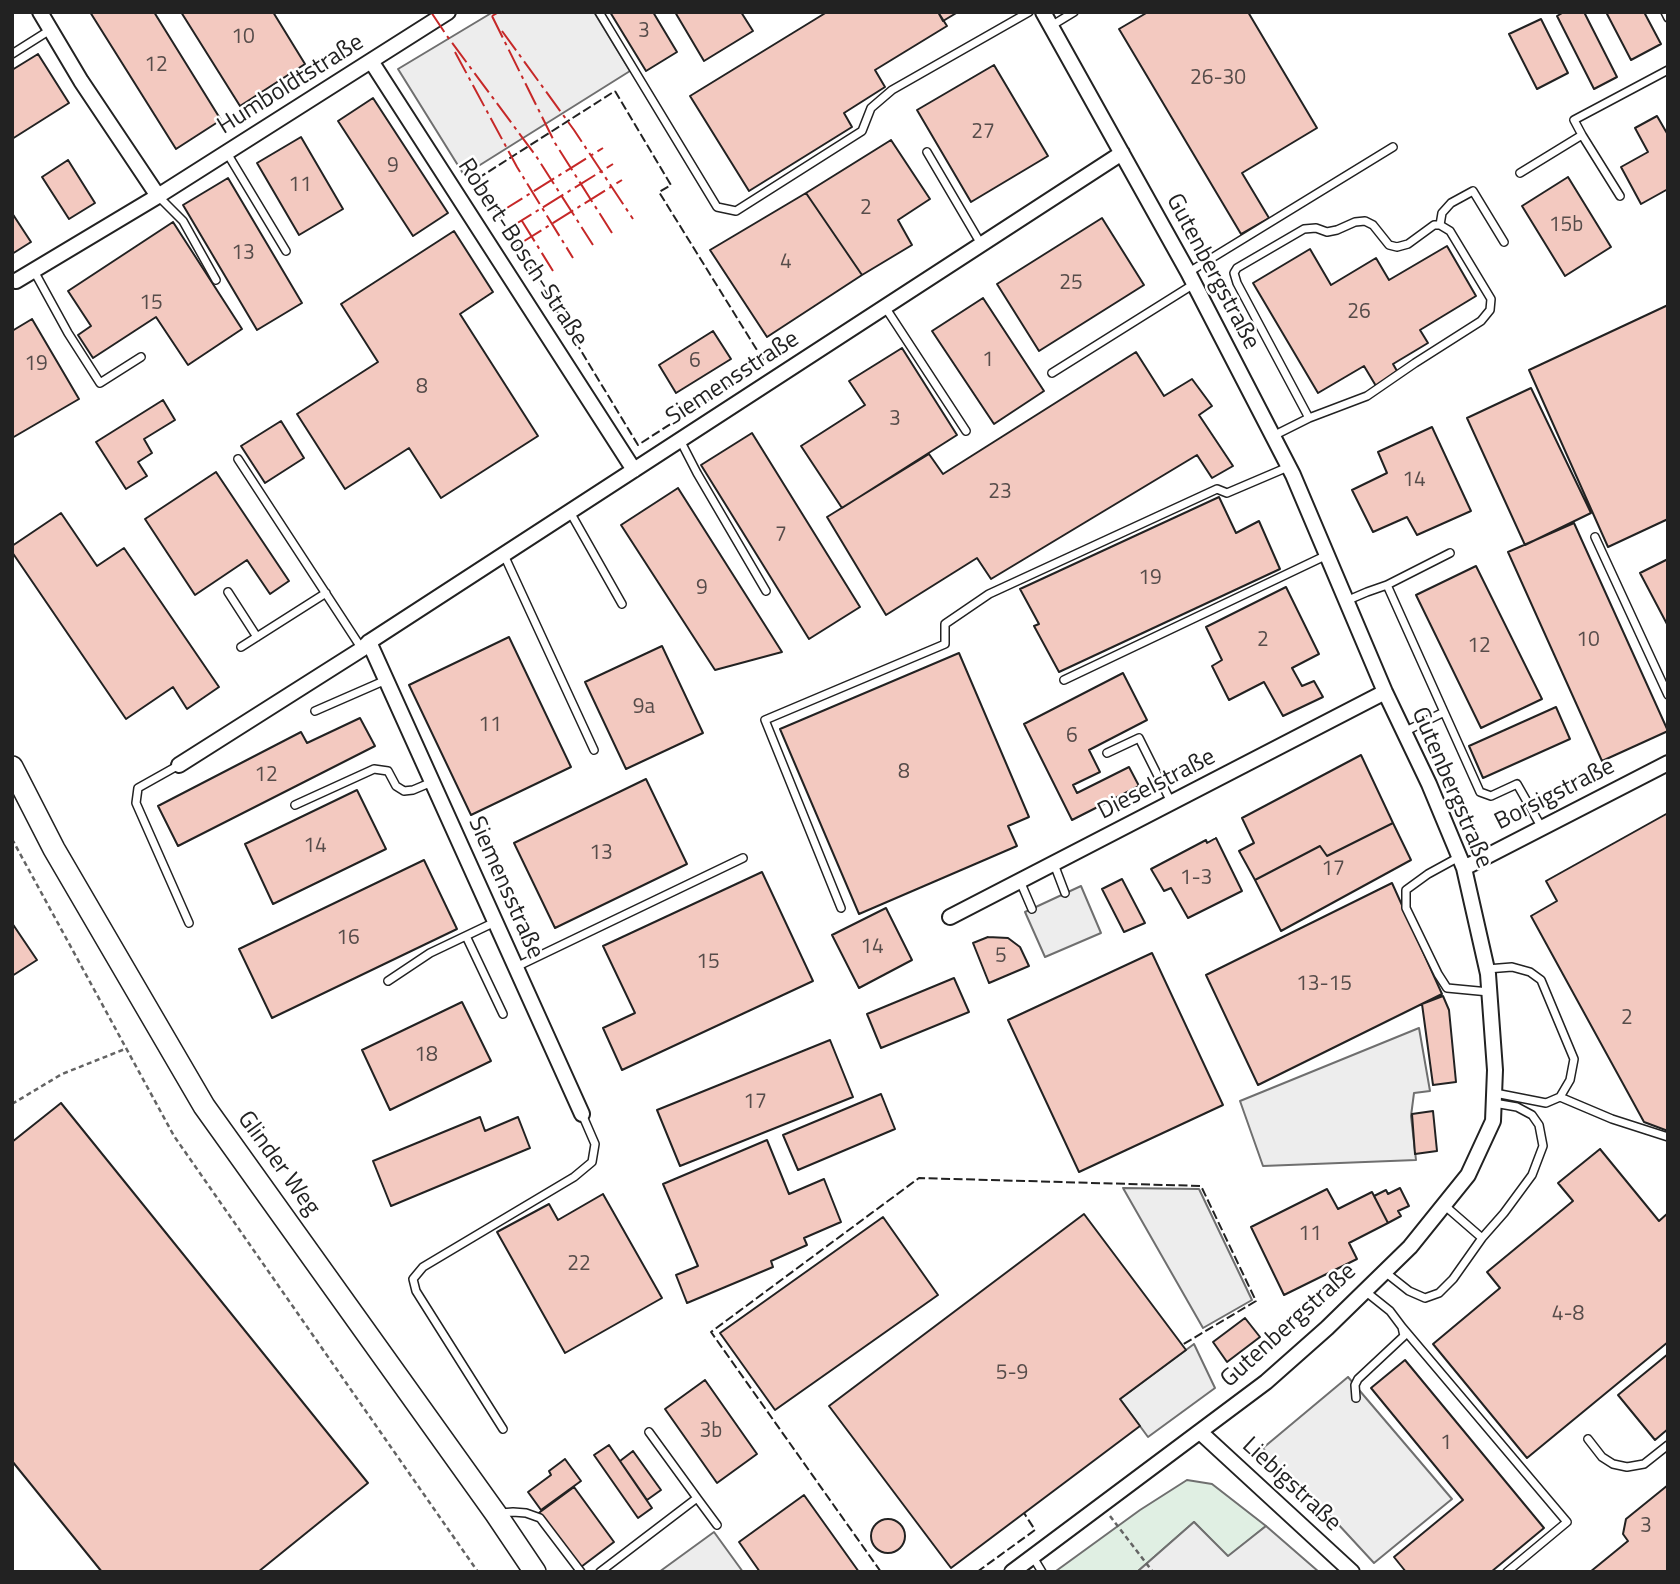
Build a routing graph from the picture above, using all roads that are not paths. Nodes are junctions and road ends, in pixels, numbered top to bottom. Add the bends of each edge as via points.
1 (40, 12) edge
2 (448, 12) edge
3 (599, 12) edge
4 (1029, 12) edge
5 (1043, 12) edge
6 (1074, 12) edge
7 (1665, 12) edge
8 (1668, 18) edge
9 (1051, 26) junction
10 (50, 30) junction
11 (12, 54) edge
12 (372, 61) junction
13 (1668, 70) edge
14 (1582, 135) junction
15 (1392, 147) dead end
16 (927, 152) dead end
17 (227, 153) junction
18 (1122, 153) junction
19 (1520, 173) dead end
20 (158, 196) junction
21 (1620, 196) dead end
22 (1440, 225) junction
23 (1504, 242) dead end
24 (982, 244) junction
25 (286, 251) dead end
26 (34, 271) junction
27 (1191, 278) junction
28 (216, 280) dead end
29 (14, 282) edge
30 (885, 307) junction
31 (141, 358) dead end
32 (1052, 373) dead end
33 (1309, 418) junction
34 (966, 431) dead end
35 (1273, 436) junction
36 (680, 440) junction
37 (238, 459) dead end
38 (1288, 467) junction
39 (634, 470) junction
40 (570, 512) junction
41 (1595, 537) dead end
42 (1450, 553) dead end
43 (504, 555) junction
44 (1327, 555) junction
45 (1387, 585) junction
46 (766, 591) dead end
47 (228, 592) dead end
48 (326, 593) junction
49 (1346, 601) junction
50 (622, 604) dead end
51 (257, 637) junction
52 (365, 646) junction
53 (241, 647) dead end
54 (386, 680) junction
55 (1064, 680) dead end
56 (1385, 692) junction
57 (1668, 695) edge
58 (315, 712) dead end
59 (1444, 712) junction
60 (1404, 732) junction
61 (594, 750) dead end
62 (1107, 753) dead end
63 (179, 765) joint
64 (12, 766) edge
65 (1667, 767) edge
66 (432, 782) junction
67 (1171, 803) junction
68 (295, 805) dead end
69 (1542, 828) junction
70 (743, 858) dead end
71 (1461, 863) junction
72 (1054, 864) junction
73 (1020, 881) junction
74 (1065, 893) dead end
75 (841, 908) dead end
76 (1032, 909) dead end
77 (950, 918) dead end
78 (495, 922) junction
79 (189, 923) dead end
80 (466, 936) junction
81 (516, 967) junction
82 (1487, 969) junction
83 (388, 981) dead end
84 (1489, 992) junction
85 (503, 1014) dead end
86 (1560, 1097) junction
87 (1494, 1098) junction
88 (582, 1114) joint
89 (1668, 1136) edge
90 (1444, 1205) junction
91 (1482, 1238) junction
92 (1385, 1272) junction
93 (1365, 1291) junction
94 (1402, 1327) junction
95 (1356, 1398) dead end
96 (503, 1429) dead end
97 (649, 1432) dead end
98 (1200, 1432) junction
99 (1588, 1438) dead end
100 (1668, 1445) edge
101 (697, 1498) junction
102 (496, 1514) junction
103 (717, 1525) dead end
104 (1032, 1556) junction
105 (535, 1572) edge
106 (581, 1572) edge
107 (600, 1572) edge
108 (1012, 1572) edge
109 (1042, 1572) edge
110 (1352, 1572) edge
111 (1507, 1572) edge

1 - 10 street
2 - 12 street, Humboldtstraße
3 - 4 lane via 717,207 736,211 862,131 871,108 892,90
5 - 9 street, Gutenbergstraße
6 - 9 lane
7 - 8 lane
9 - 18 street, Gutenbergstraße
10 - 11 lane
10 - 20 street
12 - 17 street, Humboldtstraße
12 - 39 street, Robert-Bosch-Straße
13 - 14 lane via 1574,120
14 - 19 lane
14 - 21 lane
15 - 27 lane
16 - 24 lane
17 - 20 street, Humboldtstraße
17 - 25 lane
18 - 24 street, Siemensstraße
18 - 27 street, Gutenbergstraße
20 - 26 street, Humboldtstraße
20 - 28 lane via 183,221
22 - 23 lane via 1442,213 1451,203 1473,191
22 - 33 lane via 1465,253 1491,299 1489,310 1481,321 1367,396
22 - 33 lane via 1397,247 1365,221 1327,232 1304,229 1237,268 1237,283
24 - 30 street, Siemensstraße
26 - 29 street, Humboldtstraße
26 - 31 lane via 100,383
27 - 32 lane
27 - 35 street, Gutenbergstraße
30 - 34 lane
30 - 36 street, Siemensstraße
33 - 35 lane
35 - 38 street, Gutenbergstraße
36 - 39 street, Siemensstraße
36 - 46 lane
37 - 48 lane
38 - 44 street, Gutenbergstraße
38 - 75 lane via 1227,493 1217,489 989,594 945,624 945,644 765,720
39 - 40 street, Siemensstraße
40 - 43 street, Siemensstraße
40 - 50 lane
41 - 57 lane
42 - 45 lane
43 - 52 street, Siemensstraße
43 - 61 lane
44 - 49 street, Gutenbergstraße
44 - 55 lane
45 - 49 lane
45 - 59 lane
47 - 51 lane
48 - 51 lane
48 - 52 lane
49 - 56 street, Gutenbergstraße
51 - 53 lane
52 - 54 street, Siemensstraße
52 - 63 street, Siemensstraße
54 - 58 lane
54 - 66 street, Siemensstraße
56 - 60 street, Gutenbergstraße
56 - 67 street, Dieselstraße
59 - 60 lane
59 - 69 lane via 1480,792 1491,796 1517,784
60 - 71 street, Gutenbergstraße
62 - 67 lane via 1139,738
63 - 79 lane via 138,788 136,803
64 - 102 main road, Glinder Weg via 54,849 204,1106
65 - 69 street, Borsigstraße
66 - 68 lane via 404,791 388,771 374,769
66 - 78 street, Siemensstraße
67 - 72 street, Dieselstraße
69 - 71 street, Borsigstraße
70 - 81 lane
71 - 82 street, Gutenbergstraße
71 - 84 lane via 1428,874 1406,890 1406,908 1447,988
72 - 73 street, Dieselstraße
72 - 74 lane
73 - 76 lane
73 - 77 street, Dieselstraße
78 - 80 lane
78 - 81 street, Siemensstraße
80 - 83 lane
80 - 85 lane
81 - 88 street, Siemensstraße
82 - 84 street, Gutenbergstraße
82 - 86 lane via 1512,967 1541,980 1574,1059 1570,1080
84 - 87 street, Gutenbergstraße
86 - 87 lane via 1546,1103
86 - 89 lane
87 - 90 street, Gutenbergstraße via 1493,1121 1468,1175
87 - 91 lane via 1532,1115 1543,1146 1532,1175
88 - 96 lane via 595,1144 592,1162 423,1267 413,1279 416,1291
90 - 91 lane
90 - 92 street, Gutenbergstraße
91 - 92 lane via 1454,1279 1425,1298
92 - 93 street, Gutenbergstraße
93 - 94 lane
93 - 98 street, Gutenbergstraße via 1266,1382
94 - 95 lane via 1404,1336 1358,1378
94 - 111 lane via 1567,1522
97 - 101 lane
98 - 104 street, Gutenbergstraße
98 - 110 street, Liebigstraße
99 - 100 lane via 1602,1457 1628,1467 1644,1464
101 - 103 lane
101 - 107 lane
102 - 105 main road, Glinder Weg
102 - 106 lane via 526,1513 540,1518
104 - 108 street, Gutenbergstraße
104 - 109 lane

